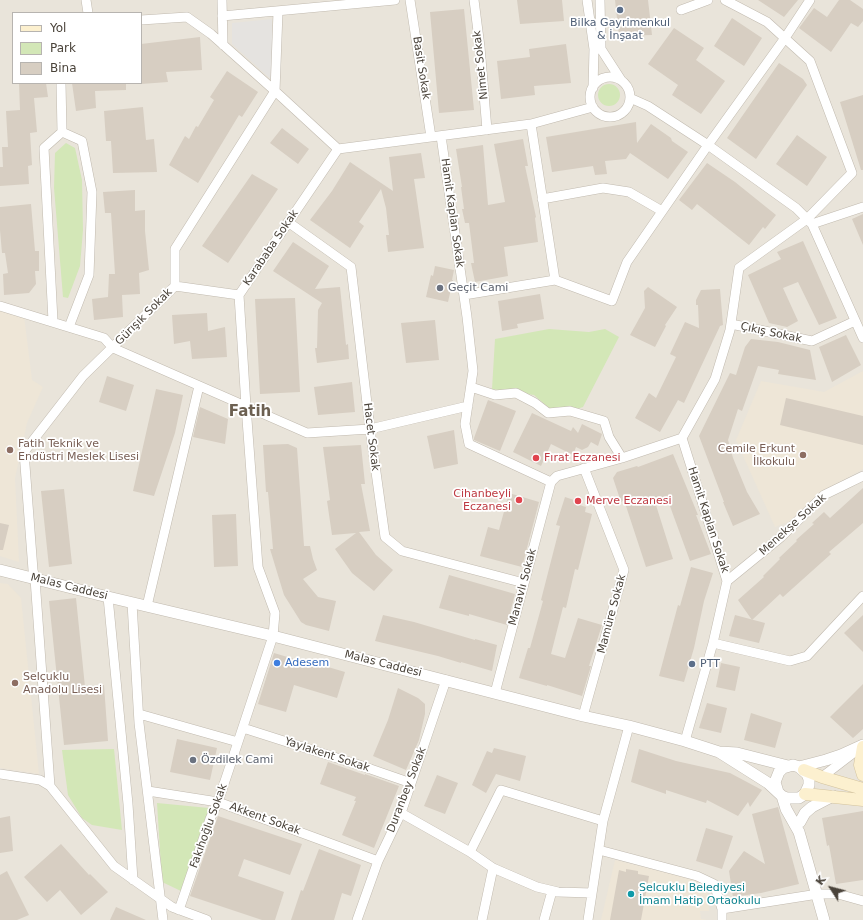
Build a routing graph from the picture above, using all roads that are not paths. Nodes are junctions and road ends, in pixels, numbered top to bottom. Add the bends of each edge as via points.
1 (86, 0) edge
2 (222, 0) edge
3 (395, 0) edge
4 (410, 0) edge
5 (474, 0) edge
6 (587, 0) edge
7 (600, 0) edge
8 (708, 0) edge
9 (725, 0) edge
10 (810, 0) edge
11 (681, 10) dead end
12 (88, 12) edge
13 (278, 12) junction
14 (222, 16) junction
15 (142, 20) edge
16 (785, 38) junction
17 (223, 45) junction
18 (621, 80) junction
19 (61, 84) edge
20 (593, 88) junction
21 (275, 91) junction
22 (630, 98) junction
23 (593, 107) junction
24 (531, 124) junction
25 (487, 130) junction
26 (62, 132) junction
27 (441, 136) junction
28 (431, 137) junction
29 (708, 145) junction
30 (338, 149) junction
31 (542, 199) junction
32 (863, 207) edge
33 (662, 211) junction
34 (809, 221) junction
35 (288, 222) junction
36 (555, 280) junction
37 (175, 286) junction
38 (239, 295) junction
39 (464, 295) junction
40 (0, 306) edge
41 (52, 321) junction
42 (855, 321) junction
43 (731, 324) junction
44 (69, 327) junction
45 (863, 338) edge
46 (113, 348) junction
47 (199, 386) junction
48 (471, 387) junction
49 (246, 406) junction
50 (468, 406) junction
51 (370, 429) junction
52 (682, 438) junction
53 (622, 458) junction
54 (584, 468) junction
55 (863, 476) edge
56 (551, 482) junction
57 (0, 570) edge
58 (34, 575) junction
59 (727, 581) junction
60 (524, 583) junction
61 (863, 596) edge
62 (108, 597) junction
63 (132, 603) junction
64 (147, 606) junction
65 (274, 636) junction
66 (713, 643) junction
67 (446, 680) junction
68 (495, 693) junction
69 (139, 714) junction
70 (583, 716) junction
71 (629, 726) junction
72 (243, 728) junction
73 (685, 741) junction
74 (238, 742) junction
75 (863, 746) edge
76 (719, 752) junction
77 (797, 767) junction
78 (0, 774) edge
79 (863, 775) edge
80 (822, 777) junction
81 (411, 783) junction
82 (50, 786) junction
83 (863, 789) edge
84 (148, 791) junction
85 (780, 794) junction
86 (803, 796) junction
87 (833, 796) junction
88 (863, 800) edge
89 (218, 802) junction
90 (401, 813) junction
91 (603, 821) junction
92 (799, 827) junction
93 (599, 850) junction
94 (470, 852) junction
95 (378, 862) junction
96 (493, 868) junction
97 (133, 880) junction
98 (552, 891) junction
99 (592, 893) junction
100 (818, 894) junction
101 (161, 900) junction
102 (863, 901) edge
103 (722, 909) junction
104 (179, 910) junction
105 (163, 920) edge
106 (207, 920) edge
107 (357, 920) edge
108 (482, 920) edge
109 (544, 920) edge
110 (588, 920) edge
111 (722, 920) edge
112 (824, 920) edge

1 - 12 street
2 - 14 street
3 - 13 street
4 - 28 street, Basit Sokak
5 - 25 street, Nimet Sokak
6 - 20 street via 594,49
7 - 18 street via 601,49
8 - 11 street
9 - 16 street via 767,22
10 - 16 street
13 - 14 street
13 - 21 street
14 - 17 street
15 - 17 street via 187,17
16 - 29 street
16 - 34 street via 810,61 852,173
17 - 21 street
18 - 20 street via 603,79
18 - 22 street
19 - 26 street
20 - 23 street via 590,94
21 - 30 street
21 - 37 street, Gürışık Sokak via 175,248
22 - 23 street via 627,108 616,116 603,116
22 - 29 street via 648,106
23 - 24 street
24 - 25 street
24 - 31 street
25 - 27 street
26 - 41 street via 44,148
26 - 44 street via 82,141 92,192 89,275
27 - 28 street
27 - 39 street, Hamit Kaplan Sokak
28 - 30 street
29 - 33 street
29 - 34 street via 796,208
30 - 35 street, Karababa Sokak
31 - 33 street via 603,188 629,192
31 - 36 street
32 - 34 street
33 - 36 street via 627,262 612,301
34 - 42 street
34 - 43 street via 739,268
35 - 38 street, Karababa Sokak
35 - 51 street, Hacet Sokak via 351,267
36 - 39 street
37 - 38 street
37 - 46 street, Gürışık Sokak
38 - 49 street, Karababa Sokak
39 - 48 street, Hamit Kaplan Sokak via 473,371
40 - 41 street
41 - 44 street
42 - 43 street, Çıkış Sokak via 812,341
42 - 45 street
43 - 52 street via 715,379
44 - 46 street via 104,338
46 - 47 street
46 - 58 street, Gürışık Sokak via 83,376 24,452
47 - 49 street
47 - 64 street
48 - 50 street, Hamit Kaplan Sokak
48 - 53 street via 496,395 516,393 548,413 570,411 604,422 609,437
49 - 51 street via 307,433
49 - 65 street, Karababa Sokak via 258,567 275,613
50 - 51 street
50 - 56 street, Hamit Kaplan Sokak via 465,424 469,444
51 - 60 street, Hacet Sokak via 385,537 402,550
52 - 53 street
52 - 59 street, Hamit Kaplan Sokak
53 - 54 street
54 - 56 street via 557,476
54 - 70 street, Mamüre Sokak via 624,570
55 - 59 street, Menekşe Sokak via 824,495 782,537
56 - 60 street, Manavlı Sokak
57 - 58 street, Malas Caddesi
58 - 62 street, Malas Caddesi
58 - 82 street, Gürışık Sokak
59 - 66 street, Hamit Kaplan Sokak
60 - 68 street, Manavlı Sokak
61 - 66 street via 807,656 790,661
62 - 63 street, Malas Caddesi
62 - 97 street
63 - 64 street, Malas Caddesi
63 - 69 street
64 - 65 street, Malas Caddesi
65 - 67 street, Malas Caddesi
65 - 72 street, Karababa Sokak
66 - 73 street, Hamit Kaplan Sokak
67 - 68 street, Malas Caddesi
67 - 81 street, Duranbey Sokak
68 - 70 street, Malas Caddesi
69 - 74 street
69 - 84 street
70 - 71 street, Malas Caddesi
71 - 73 street, Malas Caddesi
71 - 91 street
72 - 74 street, Fakıhoğlu Sokak
72 - 81 street, Yaylakent Sokak
73 - 76 street, Malas Caddesi
74 - 89 street, Fakıhoğlu Sokak
75 - 77 street via 826,760
75 - 79 main road via 860,765
75 - 80 street
76 - 77 street via 737,752
76 - 85 street via 768,783
77 - 80 main road
77 - 85 street via 783,768 776,776 775,782
77 - 86 street via 809,779
78 - 82 street via 40,780
80 - 83 main road
81 - 90 street, Duranbey Sokak
82 - 97 street via 114,866
84 - 89 street, Akkent Sokak
84 - 101 street
85 - 86 street via 793,799
85 - 92 street via 786,809
86 - 87 main road
86 - 92 street
87 - 88 main road
87 - 92 street via 805,813
89 - 95 street, Akkent Sokak
89 - 104 street, Fakıhoğlu Sokak
90 - 94 street
90 - 95 street, Duranbey Sokak
91 - 93 street
91 - 94 street via 501,790
92 - 100 street
93 - 99 street
93 - 103 street via 697,876 714,884
94 - 96 street
95 - 107 street, Duranbey Sokak
96 - 98 street
96 - 108 street
97 - 101 street
98 - 99 street
98 - 109 street
99 - 110 street
100 - 102 street via 838,894
100 - 103 street
100 - 112 street
101 - 104 street
101 - 105 street
103 - 111 street
104 - 106 street

